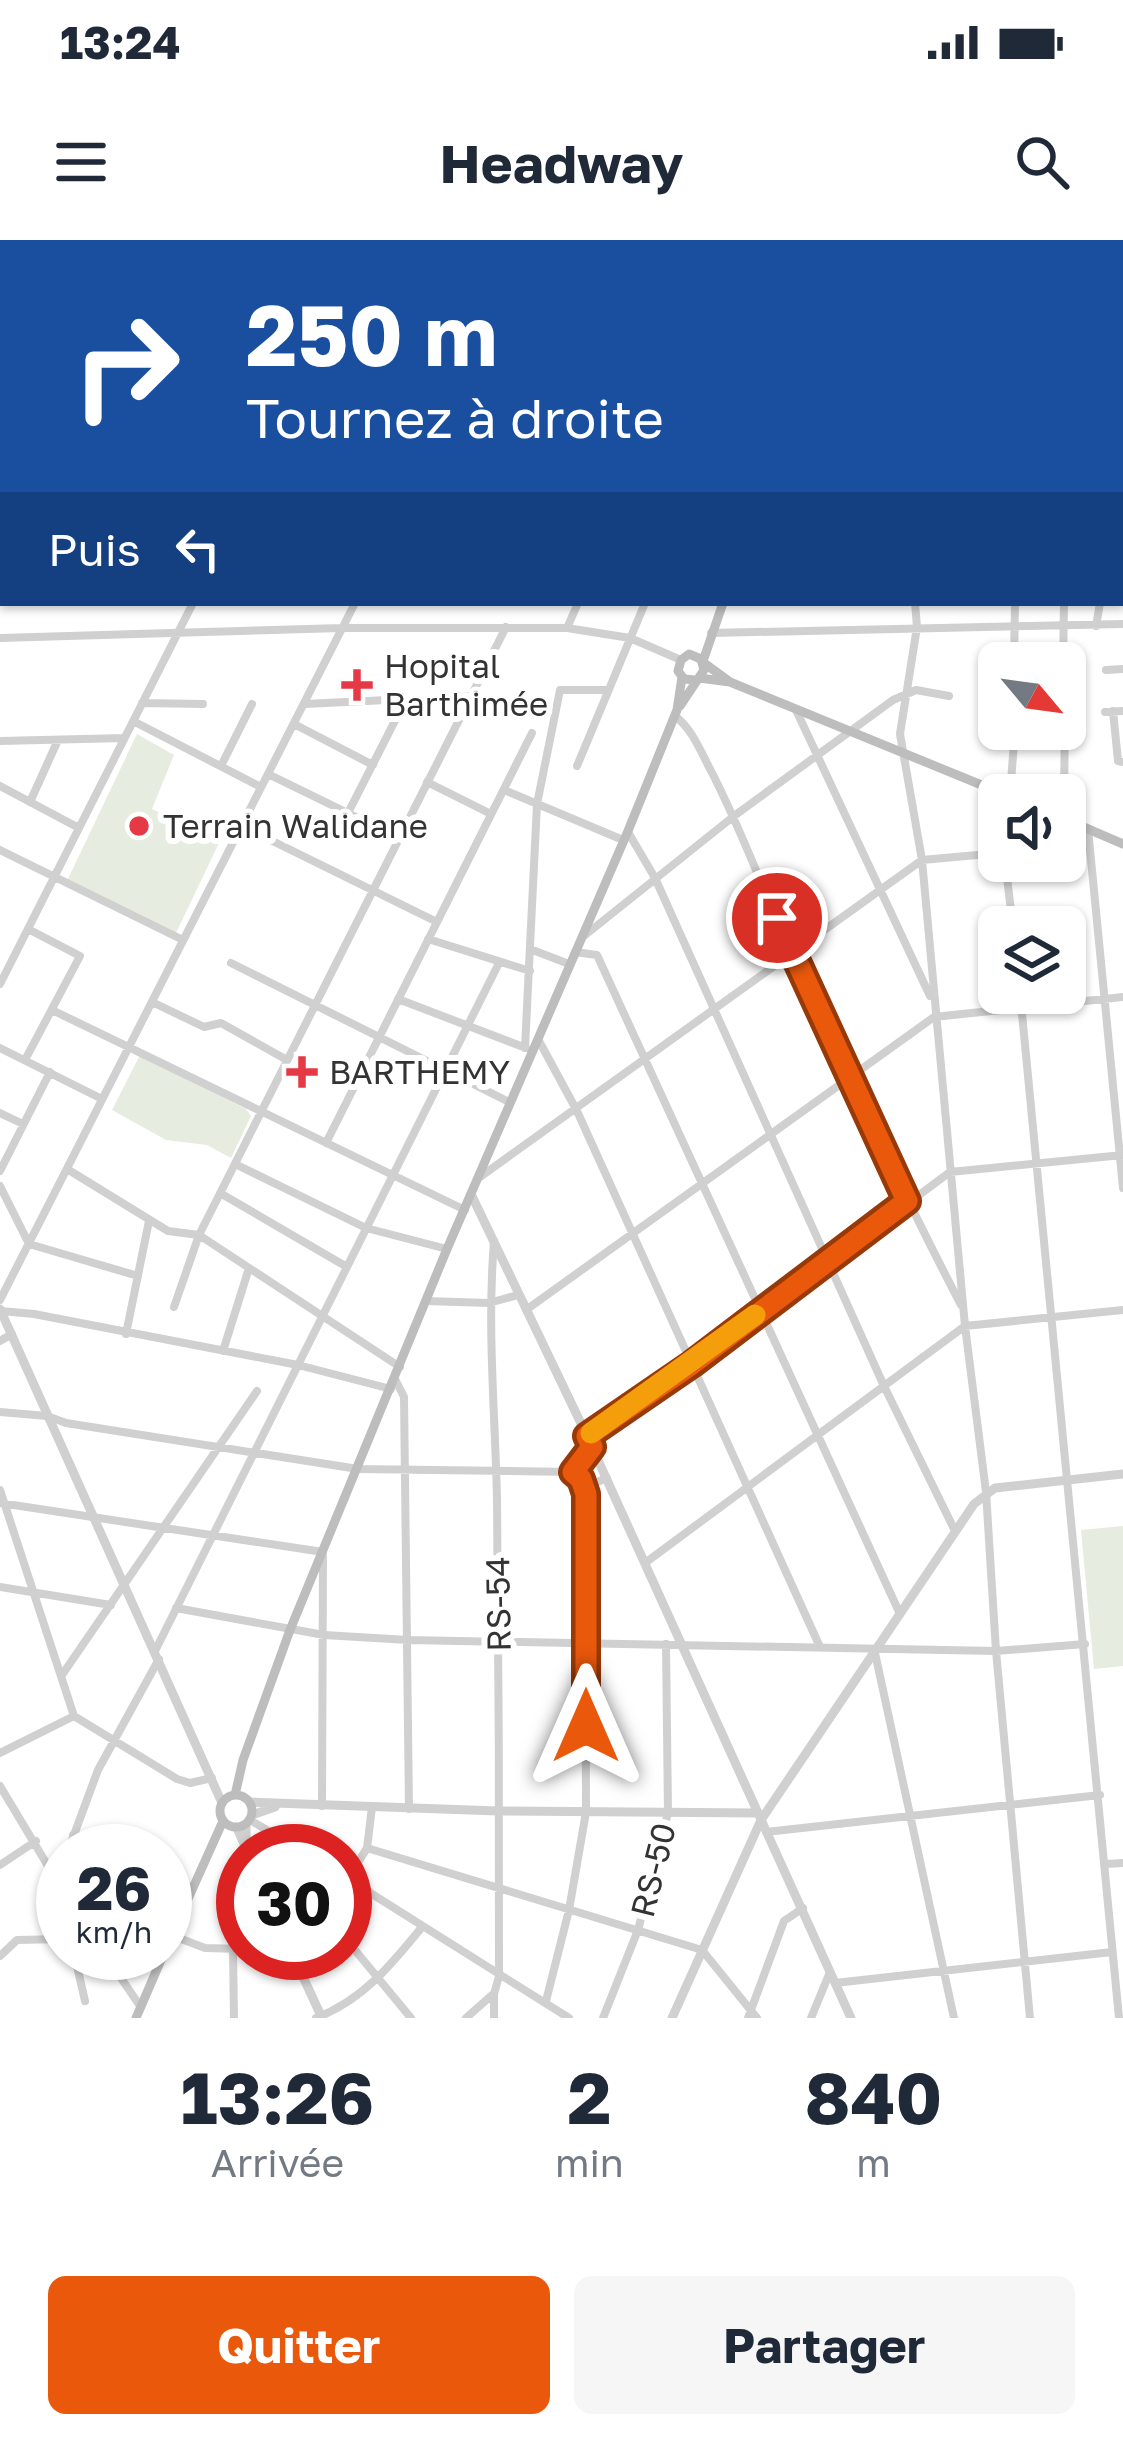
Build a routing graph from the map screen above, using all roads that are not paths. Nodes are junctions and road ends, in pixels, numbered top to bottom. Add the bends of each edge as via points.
1 (192, 606) edge
2 (353, 606) edge
3 (577, 606) edge
4 (643, 606) edge
5 (722, 606) edge
6 (919, 606) edge
7 (1015, 606) edge
8 (1064, 606) edge
9 (1099, 606) edge
10 (917, 624) junction
11 (1064, 625) junction
12 (1123, 625) edge
13 (1013, 626) junction
14 (1096, 626) junction
15 (506, 627) junction
16 (342, 628) junction
17 (567, 628) junction
18 (178, 633) junction
19 (710, 634) junction
20 (0, 638) edge
21 (630, 638) junction
22 (1013, 642) edge
23 (1064, 642) edge
24 (681, 660) junction
25 (700, 660) junction
26 (1123, 669) edge
27 (1106, 670) dead end
28 (692, 678) junction
29 (730, 682) junction
30 (608, 690) junction
31 (908, 692) junction
32 (471, 696) junction
33 (949, 696) dead end
34 (406, 700) junction
35 (142, 703) junction
36 (203, 704) dead end
37 (253, 704) dead end
38 (304, 704) junction
39 (796, 710) junction
40 (1114, 711) edge
41 (676, 713) junction
42 (134, 721) junction
43 (293, 724) junction
44 (532, 733) dead end
45 (852, 733) junction
46 (125, 738) junction
47 (58, 740) junction
48 (3, 741) edge
49 (0, 753) edge
50 (904, 754) junction
51 (816, 757) junction
52 (1123, 762) edge
53 (373, 765) junction
54 (221, 766) junction
55 (577, 766) dead end
56 (268, 774) junction
57 (428, 782) junction
58 (978, 784) edge
59 (0, 786) edge
60 (261, 787) junction
61 (504, 790) junction
62 (30, 802) junction
63 (537, 804) junction
64 (348, 813) junction
65 (491, 814) junction
66 (734, 816) junction
67 (242, 826) junction
68 (79, 828) junction
69 (1088, 829) joint
70 (626, 835) junction
71 (399, 838) junction
72 (1123, 844) edge
73 (1086, 847) edge
74 (1089, 847) junction
75 (1, 854) edge
76 (978, 855) edge
77 (922, 860) junction
78 (54, 878) junction
79 (655, 878) junction
80 (879, 888) junction
81 (373, 890) junction
82 (437, 922) junction
83 (28, 929) junction
84 (581, 938) junction
85 (428, 939) junction
86 (183, 940) junction
87 (530, 949) junction
88 (575, 952) junction
89 (791, 952) junction
90 (231, 963) dead end
91 (499, 963) junction
92 (569, 964) junction
93 (530, 971) junction
94 (0, 984) edge
95 (1123, 997) edge
96 (1106, 998) junction
97 (398, 999) junction
98 (1086, 1000) edge
99 (933, 1001) junction
100 (152, 1002) junction
101 (315, 1006) junction
102 (52, 1010) junction
103 (713, 1012) junction
104 (978, 1012) edge
105 (1023, 1014) edge
106 (934, 1017) junction
107 (467, 1026) junction
108 (379, 1037) junction
109 (537, 1039) junction
110 (129, 1047) junction
111 (0, 1048) edge
112 (529, 1050) junction
113 (25, 1060) junction
114 (287, 1060) junction
115 (643, 1061) junction
116 (445, 1070) junction
117 (50, 1072) junction
118 (853, 1078) junction
119 (102, 1099) junction
120 (509, 1102) junction
121 (577, 1111) junction
122 (261, 1112) junction
123 (0, 1113) edge
124 (23, 1124) junction
125 (772, 1134) junction
126 (326, 1143) junction
127 (4, 1150) edge
128 (1121, 1155) edge
129 (1037, 1162) junction
130 (235, 1164) junction
131 (67, 1169) junction
132 (0, 1171) edge
133 (950, 1172) junction
134 (392, 1175) junction
135 (480, 1177) junction
136 (701, 1185) junction
137 (1123, 1188) edge
138 (2, 1190) edge
139 (220, 1193) junction
140 (471, 1193) junction
141 (907, 1201) junction
142 (0, 1209) edge
143 (465, 1210) junction
144 (149, 1221) junction
145 (366, 1228) junction
146 (199, 1235) junction
147 (633, 1235) junction
148 (494, 1238) junction
149 (28, 1244) junction
150 (447, 1249) junction
151 (830, 1259) junction
152 (347, 1267) junction
153 (249, 1268) junction
154 (138, 1276) junction
155 (518, 1295) junction
156 (0, 1300) edge
157 (426, 1301) junction
158 (489, 1304) junction
159 (174, 1307) dead end
160 (0, 1310) edge
161 (1123, 1310) edge
162 (525, 1311) junction
163 (964, 1311) junction
164 (760, 1312) junction
165 (322, 1316) junction
166 (1051, 1317) junction
167 (965, 1326) junction
168 (12, 1334) junction
169 (126, 1334) junction
170 (0, 1341) edge
171 (223, 1352) junction
172 (692, 1364) junction
173 (298, 1365) junction
174 (400, 1367) junction
175 (393, 1384) junction
176 (884, 1386) junction
177 (257, 1391) dead end
178 (0, 1412) edge
179 (47, 1416) junction
180 (818, 1435) junction
181 (590, 1441) junction
182 (220, 1446) junction
183 (255, 1451) junction
184 (358, 1468) junction
185 (403, 1471) junction
186 (496, 1471) junction
187 (573, 1472) junction
188 (1123, 1474) edge
189 (607, 1478) junction
190 (1068, 1480) junction
191 (585, 1487) junction
192 (747, 1488) junction
193 (0, 1490) edge
194 (986, 1492) junction
195 (2, 1503) edge
196 (93, 1517) junction
197 (163, 1528) junction
198 (956, 1531) junction
199 (212, 1535) junction
200 (324, 1554) junction
201 (645, 1563) junction
202 (0, 1587) edge
203 (124, 1587) junction
204 (33, 1592) junction
205 (111, 1605) junction
206 (176, 1608) junction
207 (900, 1614) junction
208 (290, 1630) junction
209 (324, 1635) junction
210 (408, 1640) junction
211 (499, 1641) junction
212 (586, 1642) junction
213 (666, 1644) junction
214 (1084, 1644) junction
215 (683, 1645) junction
216 (820, 1647) junction
217 (877, 1650) junction
218 (996, 1651) junction
219 (157, 1655) junction
220 (61, 1676) junction
221 (74, 1716) junction
222 (115, 1740) junction
223 (0, 1753) edge
224 (244, 1760) junction
225 (214, 1780) junction
226 (0, 1786) edge
227 (1100, 1795) junction
228 (230, 1798) junction
229 (249, 1801) junction
230 (322, 1805) junction
231 (280, 1806) junction
232 (1010, 1806) junction
233 (372, 1807) junction
234 (409, 1809) junction
235 (498, 1811) junction
236 (586, 1812) junction
237 (668, 1813) junction
238 (908, 1815) junction
239 (759, 1817) junction
240 (240, 1822) junction
241 (77, 1824) edge
242 (244, 1824) edge
243 (370, 1824) edge
244 (766, 1832) junction
245 (36, 1841) joint
246 (372, 1850) edge
247 (1123, 1863) edge
248 (1106, 1864) junction
249 (0, 1865) edge
250 (192, 1886) edge
251 (499, 1888) junction
252 (372, 1896) edge
253 (803, 1908) junction
254 (569, 1910) junction
255 (422, 1927) junction
256 (638, 1930) junction
257 (36, 1940) edge
258 (1123, 1942) edge
259 (1112, 1947) junction
260 (702, 1950) junction
261 (0, 1956) edge
262 (1024, 1960) junction
263 (372, 1969) edge
264 (944, 1969) junction
265 (499, 1976) junction
266 (832, 1977) junction
267 (380, 1978) junction
268 (80, 1980) edge
269 (120, 1980) edge
270 (152, 1980) edge
271 (236, 1980) edge
272 (304, 1980) edge
273 (494, 1994) junction
274 (85, 2001) dead end
275 (546, 2002) junction
276 (138, 2012) edge
277 (752, 2015) edge
278 (234, 2018) edge
279 (320, 2018) edge
280 (411, 2018) edge
281 (466, 2018) edge
282 (494, 2018) edge
283 (569, 2018) edge
284 (603, 2018) edge
285 (672, 2018) edge
286 (811, 2018) edge
287 (851, 2018) edge
288 (954, 2018) edge
289 (1030, 2018) edge
290 (1119, 2018) edge

1 - 18 street
2 - 16 street
3 - 17 street
4 - 21 street
5 - 19 main road
6 - 10 street
7 - 13 street
8 - 11 street
9 - 14 street
10 - 13 street
10 - 19 street
10 - 31 street
11 - 13 street
11 - 14 street
11 - 23 street
12 - 14 street
13 - 22 street
15 - 16 street
15 - 17 street
15 - 32 street
16 - 18 street
16 - 38 street
17 - 21 street
18 - 20 street
18 - 35 street
19 - 25 main road
21 - 24 street
21 - 30 street
24 - 25 main road
24 - 28 main road via 678,668
25 - 28 main road
25 - 29 main road
26 - 27 street
28 - 29 main road
28 - 41 main road
29 - 39 main road
30 - 55 street
30 - 63 street via 560,690
31 - 33 street
31 - 45 street
31 - 50 street
32 - 34 street
32 - 57 street
34 - 38 street
34 - 53 street
35 - 36 street
35 - 42 street
37 - 54 street
38 - 43 street
39 - 45 main road
39 - 51 street
40 - 52 street
41 - 66 street
41 - 70 main road
42 - 46 street
42 - 54 street
43 - 53 street
43 - 56 street
44 - 61 street
45 - 50 main road
45 - 51 street
46 - 47 street
46 - 68 street
47 - 48 street
47 - 62 street
48 - 49 street
50 - 58 main road
50 - 77 street
51 - 66 street
51 - 80 street
53 - 64 street
54 - 60 street
56 - 60 street
56 - 64 street
57 - 65 street
57 - 71 street
59 - 62 street
60 - 67 street
61 - 63 street
61 - 65 street
62 - 68 street
63 - 70 street
63 - 87 street
64 - 71 street
65 - 82 street
66 - 79 street
66 - 89 street
67 - 81 street
67 - 86 street
68 - 78 street
69 - 72 main road
69 - 74 street
70 - 79 street
70 - 84 main road
71 - 81 street
73 - 74 street
74 - 96 street
75 - 78 street
76 - 77 street
77 - 80 street
77 - 99 street
78 - 83 street
78 - 86 street
79 - 84 street
79 - 103 street
80 - 89 street
80 - 99 street
81 - 82 street
81 - 101 street
82 - 85 street
83 - 94 street
83 - 102 street via 80,956
84 - 88 main road
85 - 91 street
85 - 97 street
86 - 100 street
87 - 92 street
87 - 93 street
88 - 92 main road
88 - 115 street via 597,956
89 - 103 street
89 - 118 street
90 - 101 street
91 - 93 street
91 - 107 street
92 - 109 main road
93 - 112 street
95 - 96 street
96 - 98 street
96 - 128 street
97 - 107 street
97 - 108 street
99 - 106 street
100 - 110 street
100 - 114 street via 204,1027 221,1022
101 - 108 street
101 - 114 street
102 - 110 street
102 - 113 street
103 - 115 street
103 - 125 street
104 - 106 street
105 - 129 street
106 - 118 street
106 - 133 street
107 - 112 street
107 - 116 street
108 - 116 street
108 - 126 street
109 - 112 main road
109 - 121 street
110 - 119 street
110 - 122 street
111 - 113 street
112 - 120 main road
113 - 117 street
114 - 122 street
115 - 121 street
115 - 136 street
116 - 120 street
116 - 134 street
117 - 119 street
117 - 124 street
118 - 125 street
118 - 141 street
119 - 131 street
120 - 135 main road
121 - 135 street
121 - 147 street
122 - 126 street
122 - 130 street
123 - 124 street
124 - 127 street
125 - 136 street
125 - 151 street
126 - 134 street
127 - 132 street
128 - 129 street
128 - 137 street
129 - 133 street
129 - 166 street
130 - 139 street
130 - 145 street
131 - 144 street
131 - 149 street
133 - 141 street
133 - 163 street
134 - 143 street
134 - 145 street
135 - 140 main road
136 - 147 street
136 - 164 street
138 - 142 street
138 - 149 street
139 - 146 street
139 - 152 street
140 - 143 main road
140 - 148 street
141 - 151 street
141 - 163 street
143 - 150 main road
144 - 146 street
144 - 154 street
145 - 150 street
145 - 152 street
146 - 153 street
146 - 159 street
147 - 162 street
147 - 172 street
148 - 155 street
148 - 158 street, RS-54
149 - 154 street
149 - 156 street
150 - 157 main road
151 - 164 street
151 - 176 street
152 - 165 street
153 - 165 street
153 - 171 street
154 - 169 street
155 - 158 street
155 - 162 street
157 - 158 street
157 - 174 main road
158 - 186 street, RS-54
160 - 168 street
160 - 169 street
161 - 166 street
162 - 181 street
163 - 167 street
164 - 172 street
164 - 180 street
165 - 173 street
165 - 174 street
166 - 167 street
166 - 190 street
167 - 176 street
167 - 194 street
168 - 170 street
168 - 179 street
169 - 171 street
171 - 173 street
172 - 181 street
172 - 192 street
173 - 175 street
173 - 183 street
174 - 175 main road
175 - 184 main road
175 - 185 street via 404,1396
176 - 180 street
176 - 198 street
177 - 182 street
178 - 179 street
179 - 182 street
179 - 196 street
180 - 192 street
180 - 207 street
181 - 187 street
181 - 189 street
182 - 183 street
182 - 197 street
183 - 184 street
183 - 199 street
184 - 185 street
184 - 200 main road
185 - 186 street
185 - 210 street
186 - 187 street
186 - 211 street, RS-54
187 - 191 street
188 - 190 street
189 - 191 street
189 - 201 street
190 - 194 street
190 - 214 street
191 - 212 street
192 - 201 street
192 - 216 street
193 - 195 street
194 - 198 street
194 - 218 street
195 - 196 street
195 - 204 street
196 - 197 street
196 - 203 street
197 - 199 street
197 - 203 street
198 - 207 street
199 - 200 street
199 - 206 street
200 - 208 main road
200 - 209 street
201 - 215 street
202 - 204 street
203 - 205 street
203 - 219 street
204 - 205 street
204 - 220 street
205 - 220 street
206 - 208 street
206 - 219 street
207 - 217 street
208 - 209 street
208 - 224 main road
209 - 210 street
209 - 230 street
210 - 211 street
210 - 234 street
211 - 212 street
211 - 235 street, RS-54
212 - 213 street
212 - 236 street
213 - 215 street
213 - 237 street, RS-50
214 - 218 street
214 - 227 street
215 - 216 street
215 - 239 street
216 - 217 street
217 - 218 street
217 - 238 street
217 - 239 street
218 - 232 street
219 - 222 street
219 - 225 street
220 - 221 street
221 - 222 street
221 - 223 street
222 - 225 street via 178,1779
222 - 241 street
224 - 228 main road
224 - 229 main road
225 - 228 street
226 - 245 street
227 - 232 street
227 - 248 street
228 - 229 main road
228 - 240 main road
229 - 231 street
229 - 240 main road
230 - 231 street
230 - 233 street
231 - 240 street
232 - 238 street
232 - 262 street
233 - 234 street
233 - 243 street
234 - 235 street
235 - 236 street
235 - 251 street, RS-54
236 - 237 street
236 - 254 street
237 - 239 street
237 - 256 street, RS-50
238 - 244 street
238 - 264 street
239 - 244 street
239 - 260 street
240 - 242 street
240 - 250 main road via 209,1847
244 - 253 street
245 - 249 street
246 - 251 street
247 - 248 street
248 - 259 street
251 - 254 street
251 - 265 street, RS-54
252 - 255 street
253 - 266 street
253 - 277 street via 784,1921
254 - 256 street
254 - 275 street
255 - 265 street
255 - 267 street
256 - 260 street
256 - 284 street, RS-50
257 - 261 street via 17,1940
258 - 259 street
259 - 262 street
259 - 290 street
260 - 277 street
260 - 285 street
262 - 264 street
262 - 289 street
263 - 267 street
264 - 266 street
264 - 288 street
265 - 273 street, RS-54
265 - 275 street
266 - 286 street
266 - 287 street
267 - 279 street
267 - 280 street
268 - 274 street
269 - 276 street
270 - 276 main road
271 - 278 street
272 - 279 street
273 - 281 street
273 - 282 street, RS-54
275 - 283 street

